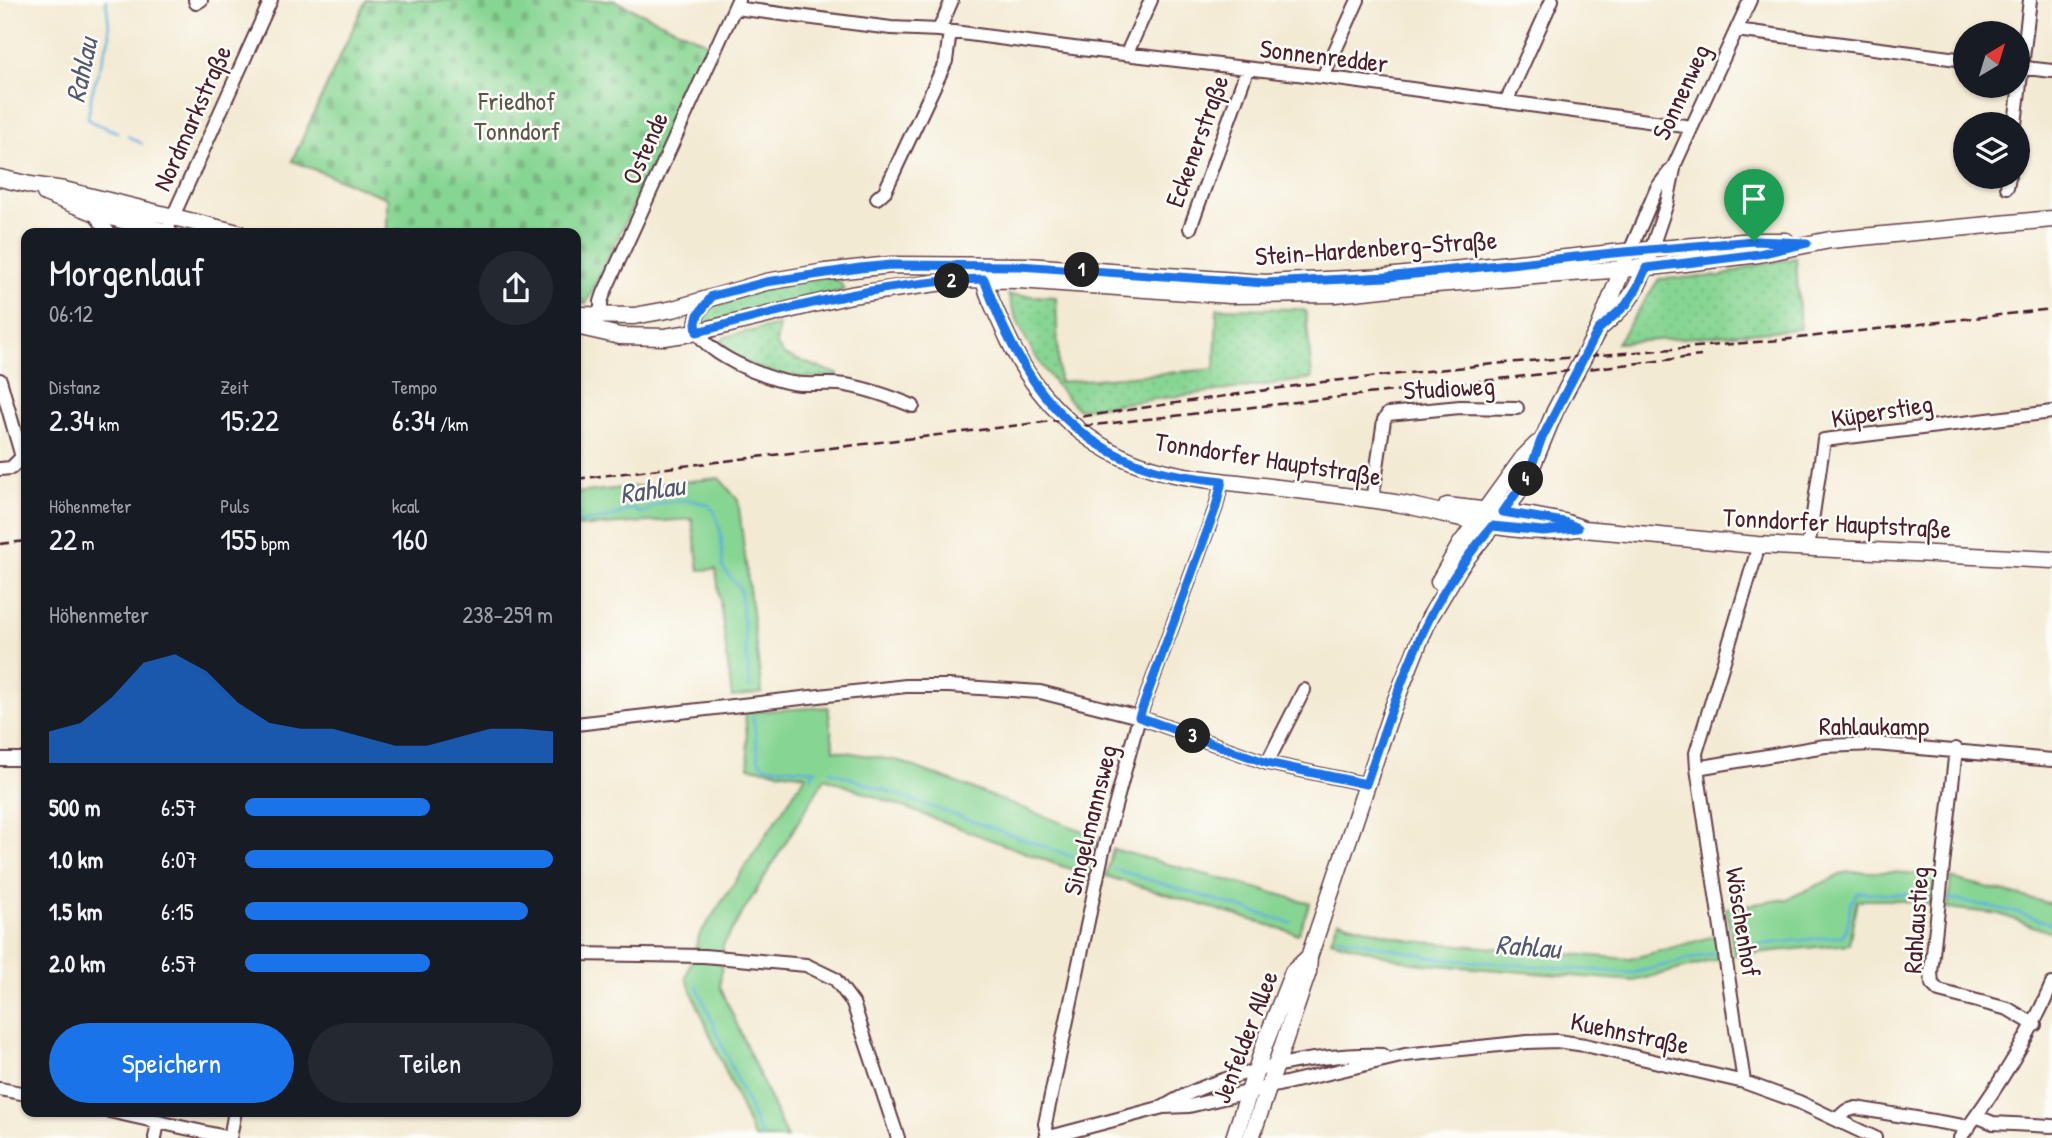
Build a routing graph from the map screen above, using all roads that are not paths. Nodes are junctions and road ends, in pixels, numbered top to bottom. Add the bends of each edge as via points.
1 (195, 0) edge
2 (201, 0) edge
3 (271, 0) edge
4 (952, 0) edge
5 (1151, 0) edge
6 (1358, 0) edge
7 (1552, 0) edge
8 (1750, 0) edge
9 (2030, 0) edge
10 (737, 4) edge
11 (2027, 21) edge
12 (1736, 30) junction
13 (944, 31) junction
14 (1127, 53) junction
15 (1953, 58) edge
16 (2030, 68) edge
17 (1247, 70) junction
18 (2052, 71) edge
19 (1322, 77) junction
20 (1506, 102) junction
21 (1692, 127) junction
22 (1674, 166) junction
23 (0, 178) edge
24 (30, 185) junction
25 (877, 198) dead end
26 (93, 212) junction
27 (2052, 219) edge
28 (105, 228) edge
29 (164, 228) edge
30 (165, 228) edge
31 (168, 228) edge
32 (1190, 228) dead end
33 (1807, 243) junction
34 (1651, 250) junction
35 (1630, 251) junction
36 (1646, 268) junction
37 (1622, 270) junction
38 (982, 272) junction
39 (712, 296) junction
40 (673, 309) junction
41 (581, 315) edge
42 (601, 317) junction
43 (581, 327) edge
44 (697, 328) junction
45 (1598, 330) junction
46 (0, 380) edge
47 (913, 406) dead end
48 (1517, 408) dead end
49 (2052, 411) edge
50 (21, 454) edge
51 (21, 458) edge
52 (0, 469) edge
53 (1222, 481) junction
54 (1371, 501) junction
55 (1489, 518) junction
56 (1757, 545) junction
57 (1808, 548) junction
58 (2052, 560) edge
59 (1304, 690) dead end
60 (1139, 717) junction
61 (581, 723) edge
62 (1956, 749) junction
63 (21, 758) edge
64 (0, 759) edge
65 (2052, 760) edge
66 (1267, 763) junction
67 (1697, 768) junction
68 (1366, 784) junction
69 (581, 954) edge
70 (1309, 957) junction
71 (2052, 984) edge
72 (2035, 1025) junction
73 (1405, 1055) junction
74 (1275, 1068) junction
75 (1255, 1072) junction
76 (1744, 1082) junction
77 (1269, 1087) junction
78 (0, 1089) edge
79 (1249, 1092) junction
80 (21, 1093) edge
81 (1163, 1107) junction
82 (135, 1117) edge
83 (234, 1117) edge
84 (1837, 1119) junction
85 (158, 1122) junction
86 (1974, 1122) junction
87 (2052, 1126) edge
88 (155, 1138) edge
89 (230, 1138) edge
90 (898, 1138) edge
91 (1047, 1138) edge
92 (1234, 1138) edge
93 (1251, 1138) edge
94 (1875, 1138) edge
95 (1960, 1138) edge

1 - 2 street
3 - 31 street, Nordmarkstraße
4 - 13 street
5 - 14 street
6 - 19 street
7 - 20 street
8 - 12 street, Sonnenweg
9 - 11 street
10 - 13 street, Sonnenredder via 891,28
10 - 42 street, Ostende via 607,286
12 - 15 street
12 - 21 street, Sonnenweg
13 - 14 street, Sonnenredder
13 - 25 street via 946,61 885,191
14 - 17 street, Sonnenredder
16 - 18 street
17 - 19 street, Sonnenredder
17 - 32 street, Eckenerstraße
19 - 20 street, Sonnenredder
20 - 21 street, Sonnenredder
21 - 22 street, Sonnenweg
22 - 34 street, Sonnenweg
22 - 35 street, Sonnenweg via 1657,188
23 - 24 main road
24 - 26 main road
24 - 30 main road via 64,190
26 - 28 street
26 - 29 main road
27 - 33 main road, Stein-Hardenberg-Straße
33 - 34 main road, Stein-Hardenberg-Straße via 1754,241
33 - 36 main road, Stein-Hardenberg-Straße via 1759,254
34 - 35 main road, Stein-Hardenberg-Straße
34 - 36 main road, Sonnenweg
35 - 37 main road, Sonnenweg
35 - 38 main road, Stein-Hardenberg-Straße via 1386,277 1265,283
36 - 37 main road, Stein-Hardenberg-Straße
36 - 45 main road, Sonnenweg via 1626,305
37 - 38 main road, Stein-Hardenberg-Straße via 1310,295 1230,295 1019,279
37 - 45 main road, Sonnenweg
38 - 39 main road, Stein-Hardenberg-Straße via 891,265 766,282
38 - 44 main road, Stein-Hardenberg-Straße
38 - 53 main road, Tonndorfer Hauptstraße via 1021,365 1067,420 1105,448 1137,463
39 - 40 main road, Stein-Hardenberg-Straße
39 - 44 street via 700,310
40 - 42 main road, Stein-Hardenberg-Straße
40 - 44 street
41 - 42 main road, Stein-Hardenberg-Straße
43 - 44 main road via 637,338 665,337
44 - 47 street via 731,362 781,381 842,384
45 - 55 main road, Sonnenweg via 1541,440 1523,458
46 - 50 street
48 - 54 street, Studioweg via 1460,407 1388,414
49 - 57 street, Küperstieg via 1824,440
51 - 52 street via 11,468
53 - 54 main road, Tonndorfer Hauptstraße
53 - 60 street, Singelmannsweg
54 - 55 main road, Tonndorfer Hauptstraße via 1432,504
55 - 56 main road, Tonndorfer Hauptstraße via 1543,531 1578,528
55 - 68 main road, Jenfelder Allee via 1456,552 1433,594 1430,617
56 - 57 main road, Tonndorfer Hauptstraße
56 - 67 street, Wöschenhof via 1696,753
57 - 58 main road, Tonndorfer Hauptstraße
59 - 66 street
60 - 61 street via 1040,692 906,686
60 - 66 street
60 - 91 street, Singelmannsweg via 1099,869 1045,1124
62 - 65 street, Rahlaukamp
62 - 67 street, Rahlaukamp via 1825,746
62 - 72 street, Rahlaustieg via 1932,984 1940,991 2008,1009
63 - 64 street
66 - 68 street
67 - 76 street, Wöschenhof
68 - 70 main road, Jenfelder Allee
69 - 90 street via 704,956 806,965 835,979 853,1003
70 - 74 main road, Jenfelder Allee
70 - 75 main road, Jenfelder Allee via 1293,972
71 - 72 street
72 - 86 street
73 - 74 street, Kuehnstraße via 1375,1054
73 - 76 street, Kuehnstraße via 1557,1041
73 - 77 street, Kuehnstraße
74 - 75 street, Kuehnstraße
74 - 77 main road, Jenfelder Allee
75 - 79 main road, Jenfelder Allee
75 - 81 street, Kuehnstraße via 1186,1093
76 - 84 street, Kuehnstraße
77 - 79 street, Kuehnstraße
77 - 93 main road, Jenfelder Allee
78 - 80 street
79 - 81 street, Kuehnstraße
79 - 92 main road, Jenfelder Allee
81 - 91 street, Kuehnstraße
82 - 85 street
83 - 89 street
84 - 86 street via 1856,1108
84 - 94 street, Kuehnstraße
85 - 88 street
85 - 89 street
86 - 87 street
86 - 95 street

